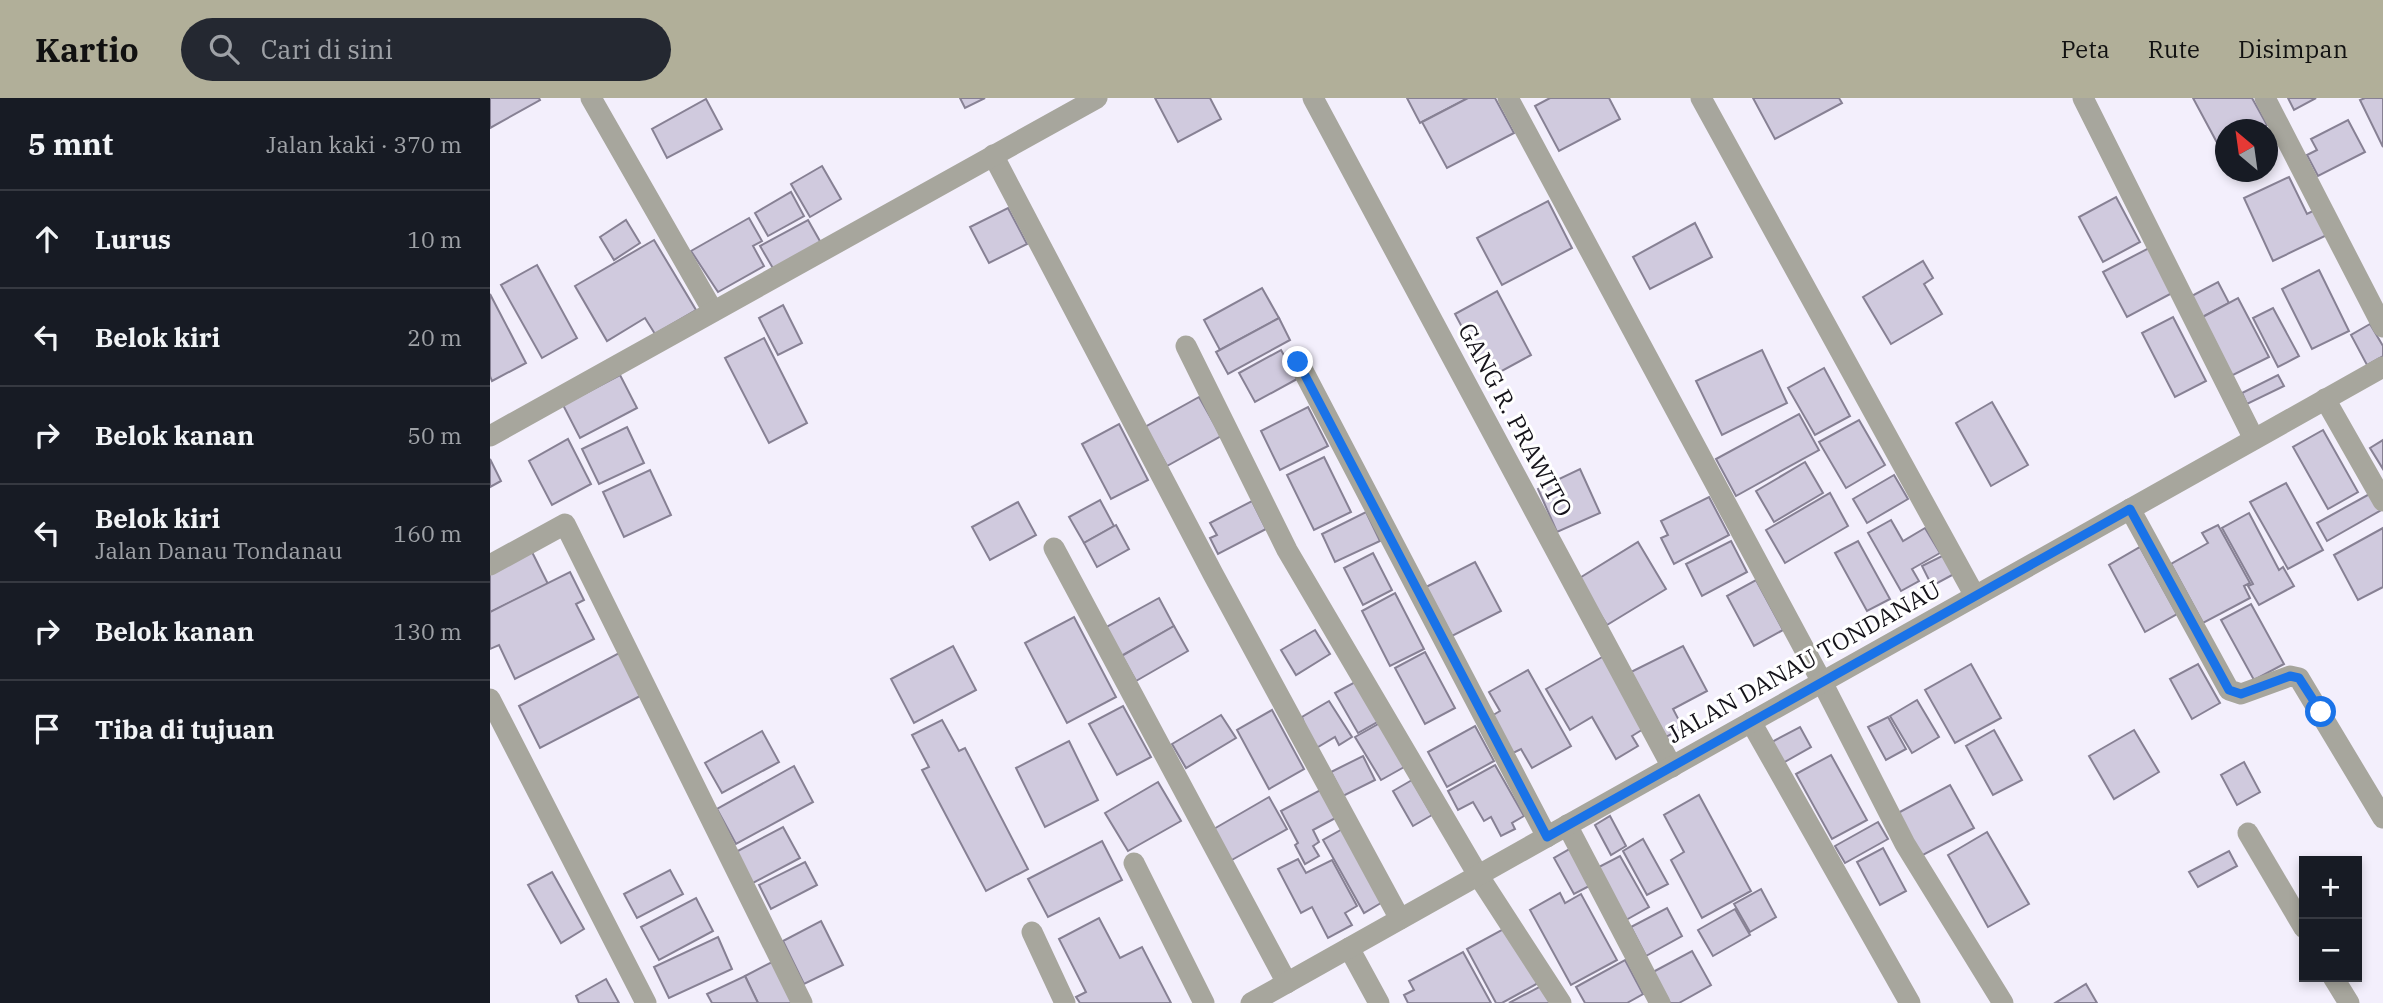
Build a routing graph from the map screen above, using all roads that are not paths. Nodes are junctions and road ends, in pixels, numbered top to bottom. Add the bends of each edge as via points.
1 (591, 98) edge
2 (1097, 98) edge
3 (1313, 98) edge
4 (1508, 98) edge
5 (1702, 98) edge
6 (2083, 98) edge
7 (2265, 98) edge
8 (993, 155) junction
9 (713, 312) junction
10 (2383, 327) edge
11 (1186, 346) dead end
12 (1298, 362) dead end
13 (2383, 367) edge
14 (2325, 399) junction
15 (490, 436) edge
16 (2254, 439) junction
17 (2383, 501) edge
18 (2130, 509) junction
19 (1054, 548) dead end
20 (490, 565) edge
21 (1975, 596) junction
22 (1822, 682) junction
23 (490, 699) edge
24 (1751, 722) junction
25 (1672, 767) junction
26 (2383, 818) edge
27 (1567, 825) junction
28 (2248, 833) dead end
29 (1547, 837) junction
30 (1134, 863) dead end
31 (1478, 875) junction
32 (1400, 919) junction
33 (2299, 920) edge
34 (1032, 932) dead end
35 (1349, 948) junction
36 (2336, 982) edge
37 (1287, 983) junction
38 (1258, 1001) edge
39 (646, 1003) edge
40 (802, 1003) edge
41 (1065, 1003) edge
42 (1204, 1003) edge
43 (1379, 1003) edge
44 (1561, 1003) edge
45 (1660, 1003) edge
46 (1910, 1003) edge
47 (2003, 1003) edge
48 (2349, 1003) edge

1 - 9 street
2 - 8 street
3 - 25 street, GANG R. PRAWITO
4 - 22 street
5 - 21 street
6 - 16 street
7 - 10 street
8 - 9 street
8 - 32 street
9 - 15 street
11 - 31 street via 1287,550
12 - 29 street
13 - 14 street, JALAN DANAU TONDANAU
14 - 16 street, JALAN DANAU TONDANAU
14 - 17 street
16 - 18 street, JALAN DANAU TONDANAU
18 - 21 street, JALAN DANAU TONDANAU
18 - 26 street via 2229,690 2241,694 2290,676 2299,678
19 - 37 street
20 - 40 street via 565,524
21 - 22 street, JALAN DANAU TONDANAU
22 - 24 street, JALAN DANAU TONDANAU
22 - 47 street via 1905,844
23 - 39 street
24 - 25 street, JALAN DANAU TONDANAU
24 - 46 street
25 - 27 street, JALAN DANAU TONDANAU
27 - 29 street, JALAN DANAU TONDANAU
27 - 45 street
28 - 33 street
29 - 31 street, JALAN DANAU TONDANAU
30 - 42 street
31 - 32 street, JALAN DANAU TONDANAU
31 - 44 street
32 - 35 street, JALAN DANAU TONDANAU
34 - 41 street
35 - 37 street, JALAN DANAU TONDANAU
35 - 43 street
36 - 48 street
37 - 38 street, JALAN DANAU TONDANAU

